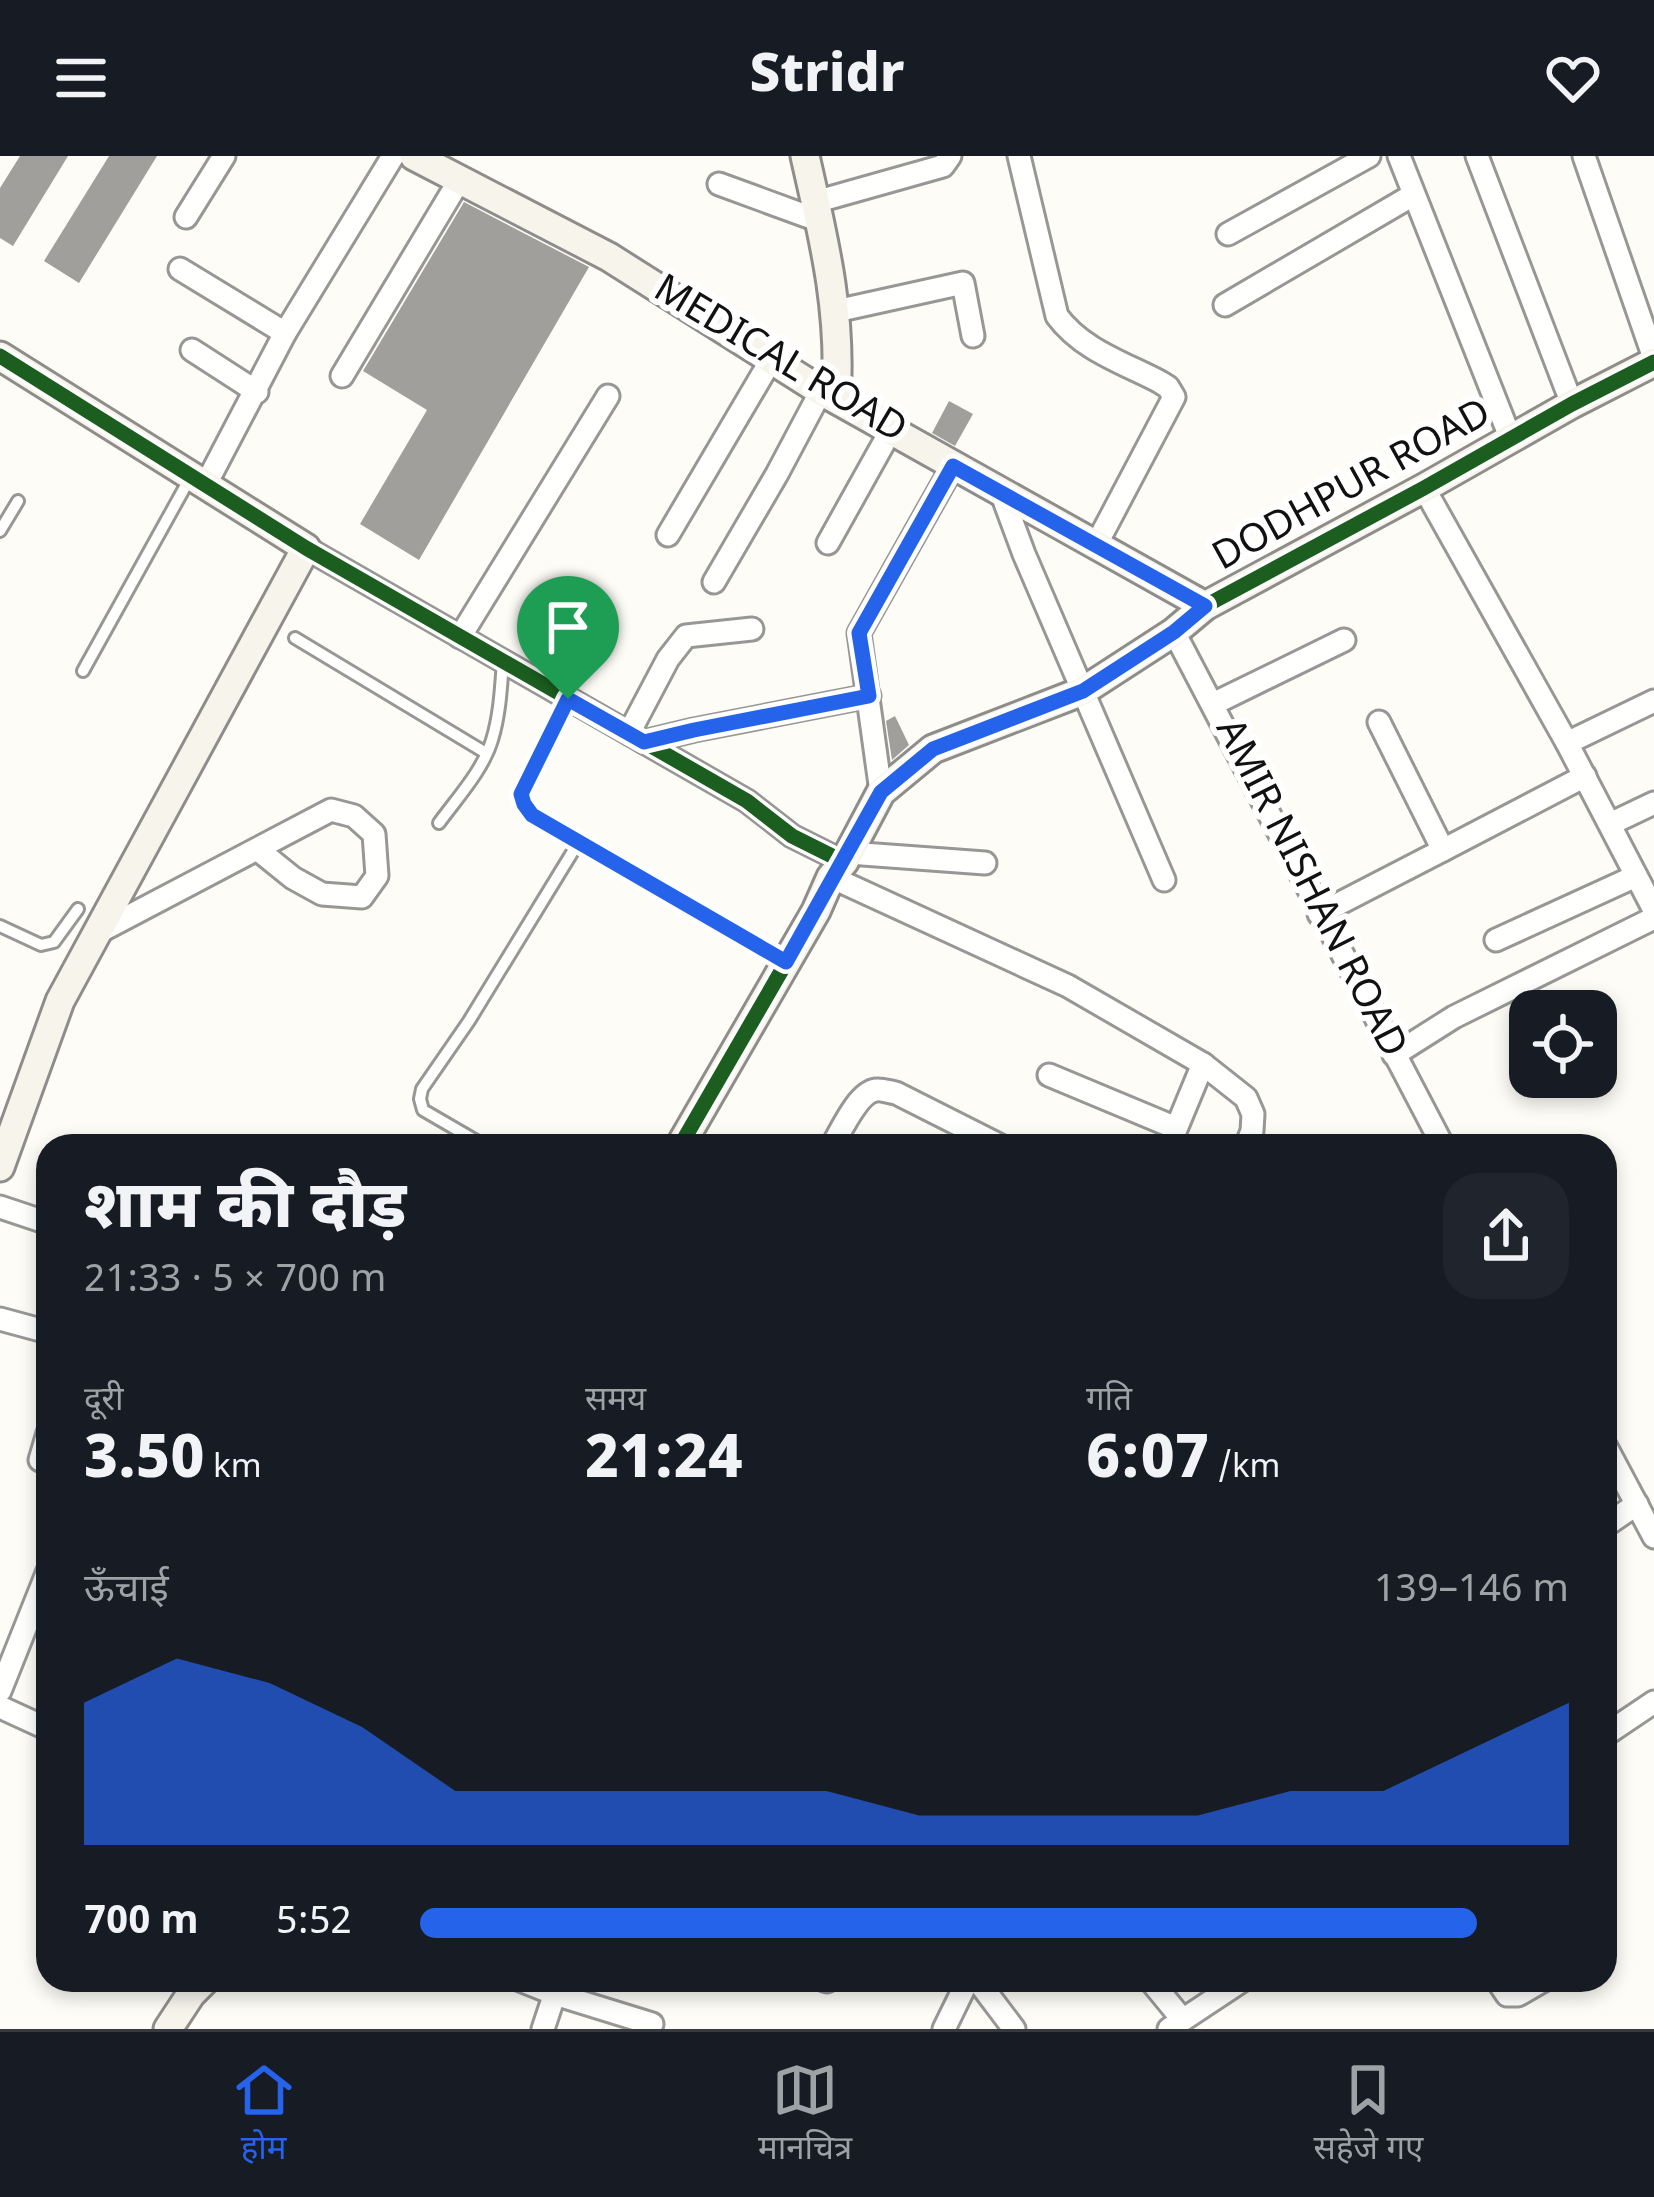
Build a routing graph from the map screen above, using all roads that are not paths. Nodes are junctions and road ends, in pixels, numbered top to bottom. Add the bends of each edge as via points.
1 (224, 156) edge
2 (393, 156) edge
3 (414, 156) edge
4 (805, 156) edge
5 (950, 156) edge
6 (1019, 156) edge
7 (1369, 156) edge
8 (1399, 156) edge
9 (1477, 156) edge
10 (1584, 156) edge
11 (460, 179) junction
12 (719, 184) dead end
13 (1413, 195) junction
14 (817, 212) junction
15 (186, 217) dead end
16 (1228, 234) dead end
17 (180, 268) dead end
18 (1225, 305) dead end
19 (836, 311) junction
20 (285, 333) junction
21 (973, 336) dead end
22 (193, 350) dead end
23 (1, 359) edge
24 (771, 360) junction
25 (1654, 360) edge
26 (342, 376) dead end
27 (256, 392) junction
28 (828, 395) junction
29 (608, 396) dead end
30 (1572, 404) junction
31 (890, 430) junction
32 (1510, 437) junction
33 (953, 466) junction
34 (199, 480) junction
35 (1424, 488) junction
36 (1001, 492) junction
37 (18, 501) dead end
38 (0, 531) edge
39 (668, 535) dead end
40 (828, 543) dead end
41 (1096, 545) junction
42 (306, 548) junction
43 (714, 582) dead end
44 (1205, 606) junction
45 (752, 629) dead end
46 (1174, 632) junction
47 (460, 637) junction
48 (295, 638) dead end
49 (1344, 640) dead end
50 (503, 662) junction
51 (83, 671) dead end
52 (1083, 691) junction
53 (869, 696) junction
54 (568, 699) junction
55 (1654, 701) edge
56 (1213, 704) junction
57 (1379, 722) dead end
58 (637, 738) junction
59 (1567, 743) junction
60 (487, 753) junction
61 (1585, 776) junction
62 (881, 792) junction
63 (1654, 802) edge
64 (439, 823) dead end
65 (1610, 824) junction
66 (578, 843) junction
67 (257, 849) junction
68 (1444, 850) junction
69 (985, 862) dead end
70 (841, 864) junction
71 (1636, 876) junction
72 (1164, 880) dead end
73 (1653, 907) edge
74 (78, 909) dead end
75 (1319, 914) junction
76 (0, 926) edge
77 (97, 933) junction
78 (1496, 940) dead end
79 (786, 962) junction
80 (1394, 1055) junction
81 (1203, 1064) junction
82 (1048, 1075) dead end
83 (464, 1134) edge
84 (687, 1134) edge
85 (839, 1134) edge
86 (977, 1134) edge
87 (1166, 1134) edge
88 (1173, 1134) edge
89 (1251, 1134) edge
90 (1437, 1134) edge
91 (0, 1167) edge
92 (0, 1207) edge
93 (36, 1219) edge
94 (0, 1319) edge
95 (36, 1329) edge
96 (1617, 1467) edge
97 (1637, 1504) junction
98 (1617, 1518) edge
99 (1654, 1537) edge
100 (36, 1601) edge
101 (0, 1691) edge
102 (1654, 1702) edge
103 (0, 1707) edge
104 (36, 1724) edge
105 (1617, 1727) edge
106 (191, 1992) edge
107 (194, 1992) edge
108 (555, 1992) edge
109 (570, 1992) edge
110 (962, 1992) edge
111 (986, 1992) edge
112 (1157, 1992) edge
113 (1219, 1992) edge
114 (652, 2024) dead end
115 (1176, 2024) edge
116 (168, 2029) edge
117 (189, 2029) edge
118 (543, 2029) edge
119 (944, 2029) edge
120 (1014, 2029) edge

1 - 15 street
2 - 20 street
3 - 11 street, MEDICAL ROAD
4 - 14 street
5 - 14 street via 943,166
6 - 41 street via 1057,316 1084,344 1174,397
7 - 16 street
8 - 13 street
9 - 30 street
10 - 25 street
11 - 24 street, MEDICAL ROAD via 609,257
11 - 26 street
12 - 14 street
13 - 18 street
13 - 32 street
14 - 19 street
17 - 20 street
19 - 21 street via 963,283
19 - 28 street via 839,359
20 - 27 street
22 - 27 street
23 - 34 street
24 - 28 street, MEDICAL ROAD
24 - 39 street
25 - 30 street, DODHPUR ROAD
27 - 34 street
28 - 31 street, MEDICAL ROAD
28 - 43 street
29 - 47 street
30 - 32 street, DODHPUR ROAD
31 - 33 street, MEDICAL ROAD
31 - 40 street
32 - 35 street, DODHPUR ROAD
33 - 36 street, MEDICAL ROAD
33 - 53 street via 859,633
34 - 42 street
34 - 51 lane
35 - 44 street, DODHPUR ROAD
35 - 59 street
36 - 41 street, MEDICAL ROAD
36 - 52 street
37 - 38 lane
41 - 44 street, MEDICAL ROAD
42 - 47 street
42 - 77 street
44 - 46 street, DODHPUR ROAD
45 - 58 street via 686,636 668,659
46 - 52 street, DODHPUR ROAD
46 - 56 street, AMIR NISHAN ROAD
47 - 50 street
48 - 60 lane
49 - 56 street
50 - 54 street
50 - 60 lane
52 - 62 street, DODHPUR ROAD via 933,749
52 - 72 street
53 - 58 street
53 - 62 street
54 - 58 street
54 - 66 lane via 521,794 532,815
55 - 59 street
56 - 75 street, AMIR NISHAN ROAD
57 - 68 street
58 - 70 street
59 - 61 street
60 - 64 lane
61 - 65 street
61 - 68 street
62 - 70 street, DODHPUR ROAD
63 - 65 street
65 - 71 street
66 - 79 lane
66 - 83 lane via 422,1089 423,1110
67 - 67 street via 332,810 355,816 374,834 377,876 362,897 322,894
67 - 77 street
68 - 75 street
69 - 70 street
70 - 79 street, DODHPUR ROAD
70 - 81 street
71 - 73 street
71 - 78 street
73 - 80 street
74 - 76 lane via 55,941 41,945
75 - 80 street, AMIR NISHAN ROAD
77 - 91 street via 60,1001
79 - 84 street, DODHPUR ROAD
80 - 90 street, AMIR NISHAN ROAD
81 - 88 street
81 - 89 street via 1246,1098
82 - 87 street
85 - 86 street via 860,1099 879,1089
92 - 93 street
94 - 95 street
96 - 97 street
97 - 98 street
97 - 99 street
100 - 101 street
102 - 105 street
103 - 104 street
106 - 116 street
107 - 117 street
108 - 118 street
109 - 114 street
110 - 119 street
111 - 120 street
112 - 115 street
113 - 115 street

